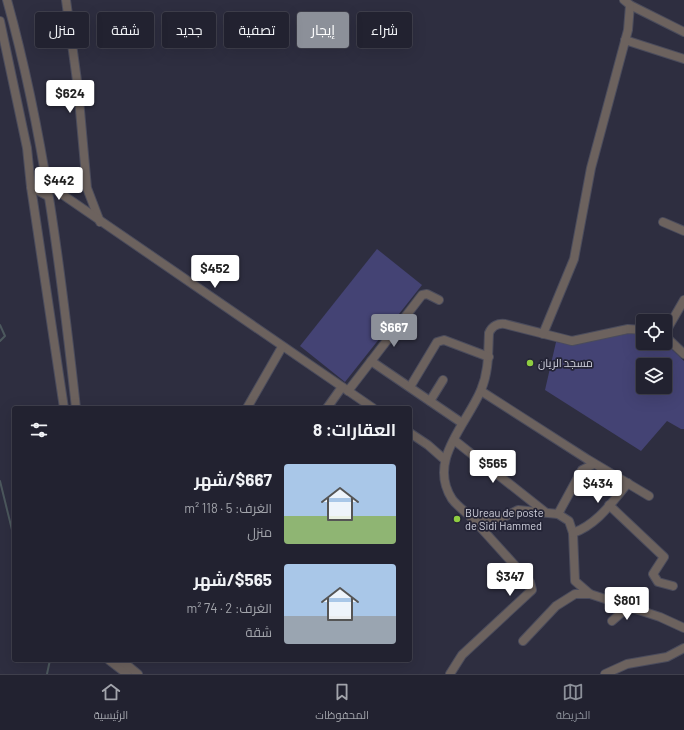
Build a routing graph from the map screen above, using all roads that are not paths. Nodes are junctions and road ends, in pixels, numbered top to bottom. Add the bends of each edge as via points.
1 (7, 0) edge
2 (66, 0) edge
3 (627, 3) edge
4 (0, 20) edge
5 (684, 32) edge
6 (625, 40) junction
7 (684, 59) edge
8 (47, 184) junction
9 (31, 188) junction
10 (48, 196) junction
11 (100, 222) junction
12 (663, 222) dead end
13 (684, 231) edge
14 (439, 300) dead end
15 (684, 300) edge
16 (672, 322) edge
17 (636, 330) edge
18 (543, 334) junction
19 (672, 342) edge
20 (282, 347) junction
21 (684, 354) edge
22 (489, 357) junction
23 (371, 361) junction
24 (443, 380) dead end
25 (410, 388) junction
26 (345, 389) junction
27 (481, 391) junction
28 (430, 401) junction
29 (64, 406) edge
30 (76, 406) edge
31 (248, 406) edge
32 (329, 406) edge
33 (370, 406) edge
34 (462, 423) junction
35 (412, 434) edge
36 (454, 440) junction
37 (445, 460) junction
38 (594, 464) junction
39 (628, 483) junction
40 (648, 496) dead end
41 (609, 505) junction
42 (545, 512) junction
43 (558, 514) junction
44 (472, 518) junction
45 (573, 533) junction
46 (574, 581) junction
47 (673, 586) dead end
48 (575, 594) junction
49 (590, 594) junction
50 (628, 607) junction
51 (612, 621) dead end
52 (684, 628) edge
53 (523, 641) dead end
54 (684, 648) edge
55 (112, 662) edge
56 (123, 662) edge
57 (127, 674) edge
58 (138, 674) edge
59 (450, 674) edge
60 (605, 674) edge

1 - 8 street via 22,53
2 - 11 street via 78,88 87,188
3 - 5 street
3 - 6 street
4 - 9 street via 28,148
6 - 7 street
6 - 18 street via 591,168 574,259
8 - 10 street
8 - 11 street
9 - 10 street
9 - 29 street
10 - 30 street
11 - 20 street
12 - 13 street
14 - 23 street via 427,294 422,295
15 - 16 street
17 - 18 street via 574,341
18 - 22 street via 498,324 489,333
19 - 21 street
20 - 26 street
20 - 31 street
22 - 25 street via 440,340
22 - 27 street via 488,370
23 - 25 street
23 - 26 street
24 - 28 street
25 - 28 street
26 - 32 street
26 - 33 street
27 - 34 street
27 - 38 street
28 - 34 street
34 - 36 street
35 - 37 street
36 - 37 street
36 - 42 street
37 - 44 street via 444,479 452,499
38 - 39 street
38 - 43 street via 582,470
39 - 40 street
39 - 41 street
41 - 45 street via 586,528
41 - 47 street via 664,558 654,574 658,582
42 - 43 street
42 - 44 street via 518,510 502,518
43 - 45 street via 569,521
44 - 59 street via 530,582 532,590 462,655
45 - 46 street
46 - 48 street
46 - 49 street
48 - 49 street
48 - 53 street via 556,606
49 - 50 street
50 - 51 street
50 - 52 street
54 - 60 street via 667,657 627,664
55 - 57 street
56 - 58 street

